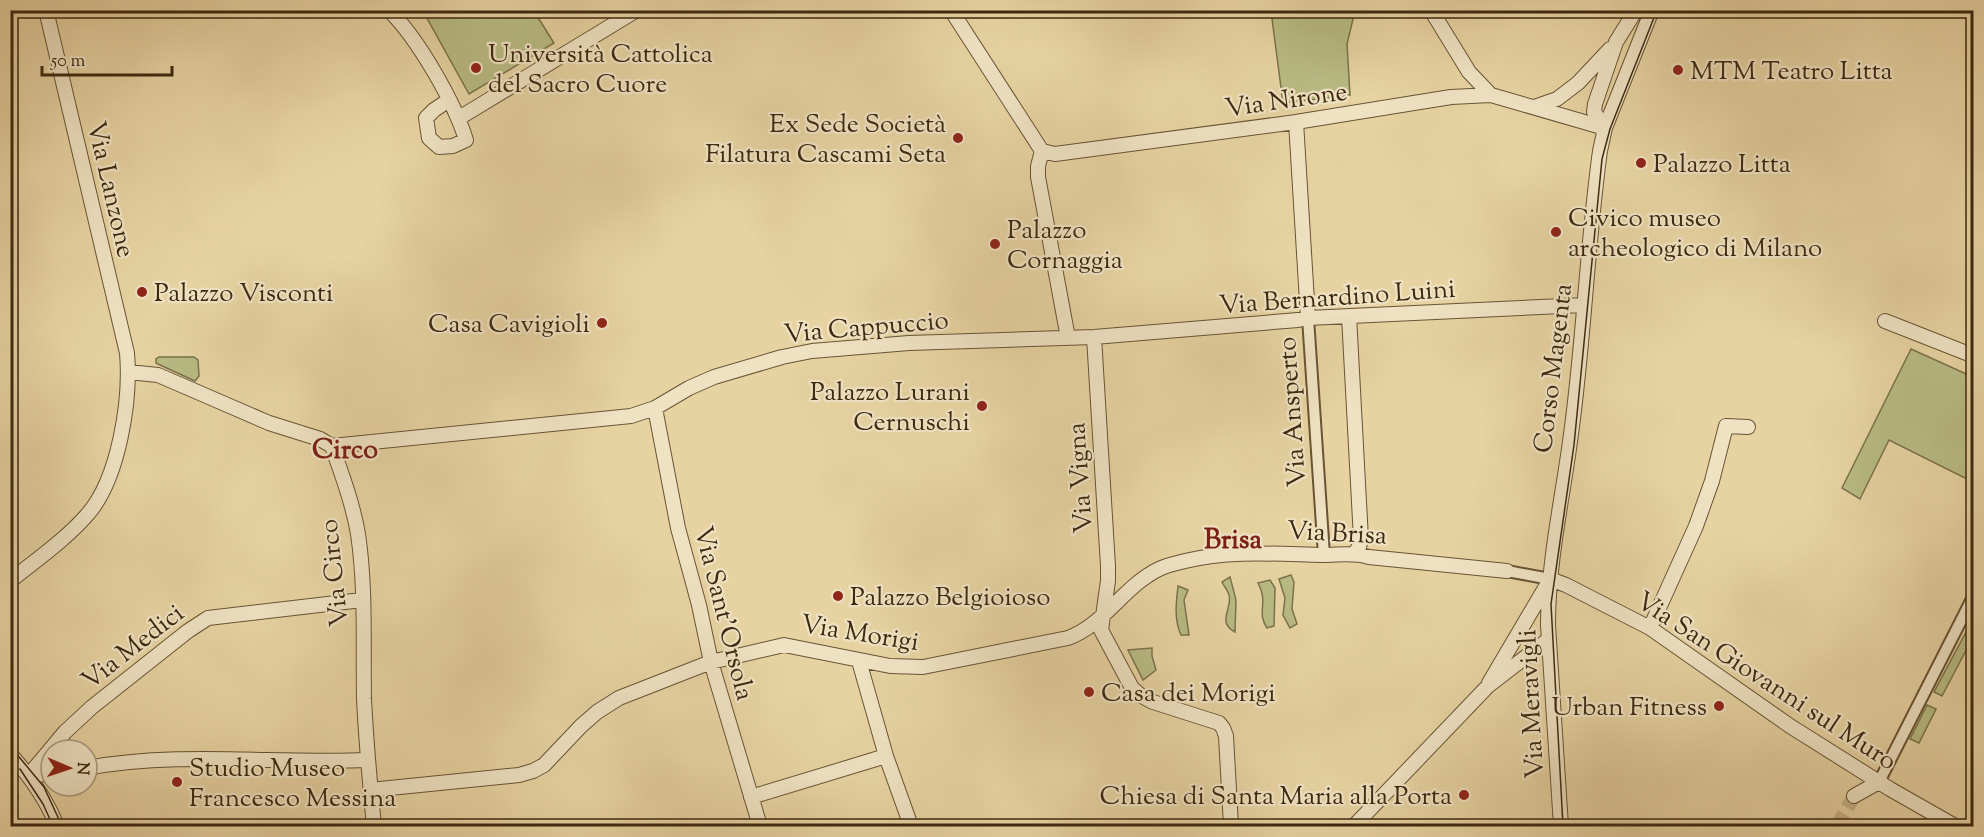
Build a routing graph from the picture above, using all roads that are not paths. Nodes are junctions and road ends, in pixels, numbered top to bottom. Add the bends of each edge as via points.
1 (389, 10) edge
2 (638, 10) edge
3 (951, 10) edge
4 (1431, 10) edge
5 (1636, 10) edge
6 (1652, 10) edge
7 (46, 14) edge
8 (1616, 42) junction
9 (1491, 94) junction
10 (449, 100) junction
11 (1534, 107) junction
12 (459, 118) junction
13 (1296, 122) junction
14 (1605, 128) junction
15 (1042, 151) junction
16 (1584, 306) junction
17 (1349, 316) junction
18 (1308, 318) junction
19 (1885, 321) dead end
20 (1094, 337) junction
21 (1068, 338) junction
22 (1974, 356) edge
23 (128, 372) junction
24 (656, 408) junction
25 (1748, 427) dead end
26 (332, 446) junction
27 (1355, 553) junction
28 (1324, 555) junction
29 (1507, 571) joint
30 (1550, 579) junction
31 (10, 581) edge
32 (1974, 595) edge
33 (362, 600) junction
34 (1103, 616) junction
35 (1650, 628) junction
36 (1549, 639) junction
37 (858, 660) junction
38 (711, 662) junction
39 (1488, 686) junction
40 (10, 754) edge
41 (886, 756) junction
42 (368, 760) junction
43 (99, 766) edge
44 (29, 775) junction
45 (39, 775) edge
46 (1879, 782) junction
47 (370, 790) junction
48 (1854, 796) tunnel mouth
49 (751, 797) junction
50 (57, 826) edge
51 (374, 826) edge
52 (760, 826) edge
53 (911, 826) edge
54 (1231, 826) edge
55 (1354, 826) edge
56 (1561, 826) edge
57 (1955, 826) edge

1 - 10 street via 406,27
2 - 12 street
3 - 15 street
4 - 9 street via 1469,72
5 - 8 street, Corso Magenta
6 - 14 street, Corso Magenta
7 - 23 street, Via Lanzone via 127,353
8 - 11 street via 1578,83 1557,99
8 - 14 street, Corso Magenta via 1595,104 1594,112
9 - 11 street, Via Nirone
9 - 13 street, Via Nirone
10 - 12 street
10 - 12 street via 426,118 429,138 439,147 466,140
11 - 14 street, Via Nirone
13 - 15 street, Via Nirone via 1055,154
13 - 18 street, Via Ansperto
14 - 16 street, Corso Magenta
15 - 21 street via 1038,177
16 - 17 street, Via Bernardino Luini
16 - 30 street, Corso Magenta via 1571,435
17 - 18 street, Via Bernardino Luini
17 - 27 street via 1361,539
18 - 20 street, Via Bernardino Luini
18 - 28 street, Via Ansperto
19 - 22 street
20 - 21 street, Via Cappuccio
20 - 34 street, Via Vigna via 1108,566
21 - 24 street, Via Cappuccio via 909,343 812,351 714,377
23 - 26 street via 158,375
23 - 31 street, Via Lanzone via 117,452 99,497 88,514
24 - 26 street, Via Cappuccio via 631,416
24 - 38 street, Via Sant'Orsola via 678,528
25 - 35 street via 1726,426 1696,526
26 - 33 street, Via Circo via 354,514
27 - 28 street, Via Brisa
27 - 29 street, Via Brisa
28 - 34 street, Via Brisa via 1210,555 1159,568
29 - 30 street, Via Brisa
30 - 35 street, Via San Giovanni sul Muro
30 - 36 street, Via Meravigli
30 - 39 street
32 - 46 street
33 - 42 street, Via Circo
33 - 44 street, Via Medici via 208,618 92,707
34 - 37 street, Via Morigi via 1082,633 1068,638 947,664 890,666
34 - 54 street, Via Vigna via 1101,630 1132,688 1165,707 1211,720 1223,728
35 - 46 street, Via San Giovanni sul Muro via 1773,715
36 - 39 street
36 - 56 street, Via Meravigli
37 - 38 street, Via Morigi via 784,645
37 - 41 street
38 - 47 street, Via Morigi via 619,699 597,712 544,765 533,771
38 - 49 street, Via Sant'Orsola
39 - 55 street
40 - 44 street
41 - 49 street
41 - 53 street
42 - 43 street via 196,758
42 - 47 street, Via Circo
44 - 45 street
44 - 50 street
46 - 48 street
46 - 57 street, Via San Giovanni sul Muro
47 - 51 street, Via Circo
49 - 52 street, Via Sant'Orsola

